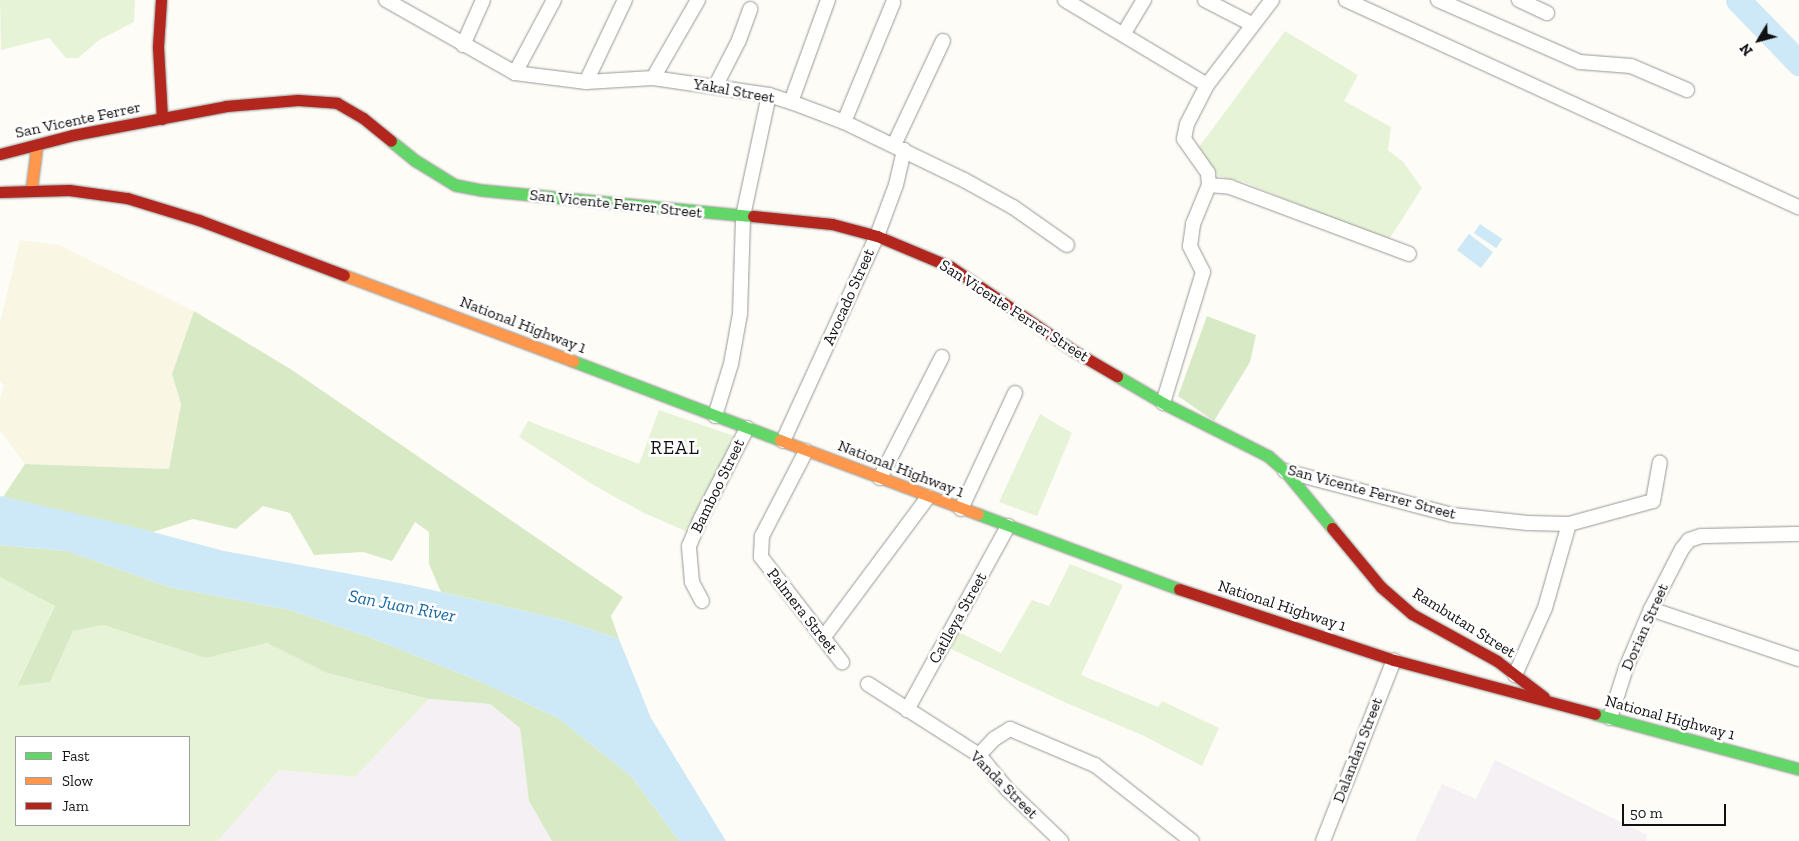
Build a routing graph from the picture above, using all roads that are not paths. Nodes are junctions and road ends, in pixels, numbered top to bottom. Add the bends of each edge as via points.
1 (162, 0) edge
2 (386, 0) edge
3 (483, 0) edge
4 (554, 0) edge
5 (625, 0) edge
6 (698, 0) edge
7 (828, 0) edge
8 (1065, 0) edge
9 (1144, 0) edge
10 (1205, 0) edge
11 (1272, 0) edge
12 (1346, 0) edge
13 (1438, 0) edge
14 (1519, 0) edge
15 (893, 3) dead end
16 (750, 9) dead end
17 (1547, 13) dead end
18 (1252, 24) junction
19 (1124, 34) junction
20 (943, 41) dead end
21 (463, 45) junction
22 (515, 73) junction
23 (653, 78) junction
24 (586, 82) junction
25 (1206, 85) junction
26 (714, 87) junction
27 (1687, 90) dead end
28 (769, 95) junction
29 (791, 102) junction
30 (162, 119) junction
31 (844, 122) junction
32 (37, 144) junction
33 (899, 147) junction
34 (0, 154) edge
35 (1209, 185) junction
36 (31, 191) junction
37 (0, 192) edge
38 (1799, 207) edge
39 (743, 216) junction
40 (877, 236) junction
41 (1067, 245) dead end
42 (1409, 254) dead end
43 (942, 357) dead end
44 (1015, 393) dead end
45 (1163, 403) junction
46 (715, 416) junction
47 (747, 428) junction
48 (783, 441) junction
49 (806, 451) junction
50 (1660, 463) dead end
51 (1285, 471) junction
52 (880, 478) junction
53 (928, 497) junction
54 (961, 509) junction
55 (1569, 524) junction
56 (1008, 526) junction
57 (1799, 534) edge
58 (702, 601) dead end
59 (1650, 609) junction
60 (823, 638) junction
61 (1799, 659) edge
62 (1394, 660) junction
63 (842, 662) dead end
64 (1515, 674) junction
65 (868, 684) dead end
66 (1554, 705) junction
67 (908, 710) junction
68 (1610, 718) junction
69 (979, 755) junction
70 (1799, 769) edge
71 (1061, 841) edge
72 (1192, 841) edge
73 (1323, 841) edge

1 - 30 main road via 158,47
2 - 21 street, Yakal Street
3 - 21 street
4 - 22 street
5 - 24 street
6 - 23 street
7 - 29 street
8 - 19 street
9 - 19 street
10 - 18 street
11 - 18 street
12 - 38 street
13 - 27 street via 1580,62 1631,66
14 - 17 street
15 - 31 street
16 - 26 street via 739,40
18 - 25 street
19 - 25 street
20 - 33 street, Avocado Street
21 - 22 street, Yakal Street
22 - 24 street, Yakal Street
23 - 24 street, Yakal Street
23 - 26 street, Yakal Street
25 - 35 street via 1187,124 1184,139 1208,173
26 - 28 street, Yakal Street
28 - 29 street, Yakal Street
28 - 39 street
29 - 31 street, Yakal Street
30 - 32 main road, San Vicente Ferrer
30 - 39 main road, San Vicente Ferrer Street via 226,106 298,100 337,103 363,118 416,161 455,186
31 - 33 street, Yakal Street
32 - 34 main road, San Vicente Ferrer
32 - 36 main road
33 - 40 street, Avocado Street via 896,185
33 - 41 street, Yakal Street via 1013,207
35 - 42 street via 1230,187
35 - 45 street via 1193,224 1190,246 1203,272
36 - 37 main road, National Highway 1
36 - 46 main road, National Highway 1 via 69,190 127,198 199,220
39 - 40 main road, San Vicente Ferrer Street via 832,224
39 - 46 street via 740,314
40 - 45 main road, San Vicente Ferrer Street via 951,267 1074,351
40 - 48 street, Avocado Street
43 - 52 street
44 - 54 street
45 - 51 main road, San Vicente Ferrer Street via 1268,456
46 - 47 main road, National Highway 1
47 - 48 main road, National Highway 1
47 - 58 street, Bamboo Street via 689,546 692,582
48 - 49 main road, National Highway 1
49 - 52 main road, National Highway 1
49 - 60 street, Palmera Street via 762,536 761,557
50 - 55 street, San Vicente Ferrer Street via 1653,501
51 - 55 street, San Vicente Ferrer Street via 1453,515
51 - 64 main road, Rambutan Street via 1381,587 1412,614
52 - 53 main road, National Highway 1
53 - 54 main road, National Highway 1
53 - 60 street
54 - 56 main road, National Highway 1
55 - 64 street via 1545,608
56 - 62 main road, National Highway 1 via 1138,575
56 - 67 street, Catlleya Street
57 - 59 street, Dorian Street via 1701,536 1690,540
59 - 61 street
59 - 68 street, Dorian Street
60 - 63 street, Palmera Street
62 - 66 main road, National Highway 1
62 - 73 street, Dalandan Street
64 - 66 main road, Rambutan Street
65 - 67 street, Vanda Street
66 - 68 main road, National Highway 1
67 - 69 street, Vanda Street
68 - 70 main road, National Highway 1
69 - 71 street, Vanda Street via 1008,790
69 - 72 street via 994,739 1010,729 1095,765

